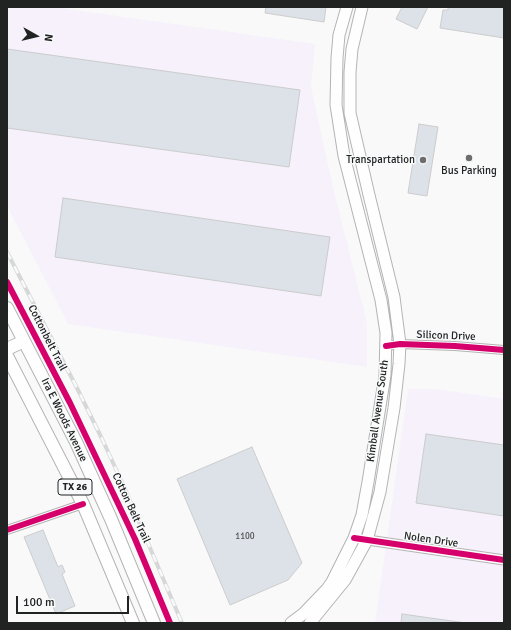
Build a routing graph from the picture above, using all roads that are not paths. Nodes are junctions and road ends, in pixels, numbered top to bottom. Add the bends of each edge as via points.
1 (347, 7) edge
2 (362, 7) edge
3 (337, 58) junction
4 (351, 59) junction
5 (370, 202) junction
6 (358, 207) junction
7 (7, 308) edge
8 (24, 340) junction
9 (400, 344) junction
10 (386, 346) junction
11 (7, 349) edge
12 (504, 350) edge
13 (7, 356) edge
14 (83, 504) junction
15 (7, 530) edge
16 (354, 538) junction
17 (367, 540) junction
18 (504, 560) edge
19 (304, 614) junction
20 (134, 623) edge
21 (154, 623) edge
22 (291, 623) edge
23 (310, 623) edge

1 - 3 main road, Kimball Avenue South via 339,34
2 - 4 main road, Kimball Avenue South
3 - 4 main road
3 - 6 main road, Kimball Avenue South via 336,104 344,156
4 - 5 main road, Kimball Avenue South via 350,113
5 - 6 main road
5 - 9 main road, Kimball Avenue South via 394,297
6 - 10 main road, Kimball Avenue South via 381,300
7 - 8 main road, Ira E Woods Avenue / TX 26
8 - 11 main road
8 - 21 main road, Ira E Woods Avenue / TX 26 via 76,442
9 - 10 street, Silicon Drive
9 - 12 street, Silicon Drive
9 - 17 main road, Kimball Avenue South via 394,408 380,492
10 - 16 main road, Kimball Avenue South via 385,375 368,482 362,515
13 - 14 main road, Ira E Woods Avenue / TX 26
14 - 15 street
14 - 20 main road, Ira E Woods Avenue / TX 26
16 - 17 street, Nolen Drive
16 - 19 main road, Kimball Avenue South via 332,582
17 - 18 street, Nolen Drive
17 - 23 main road, Kimball Avenue South via 345,580
19 - 22 main road, Kimball Avenue South
19 - 23 main road

